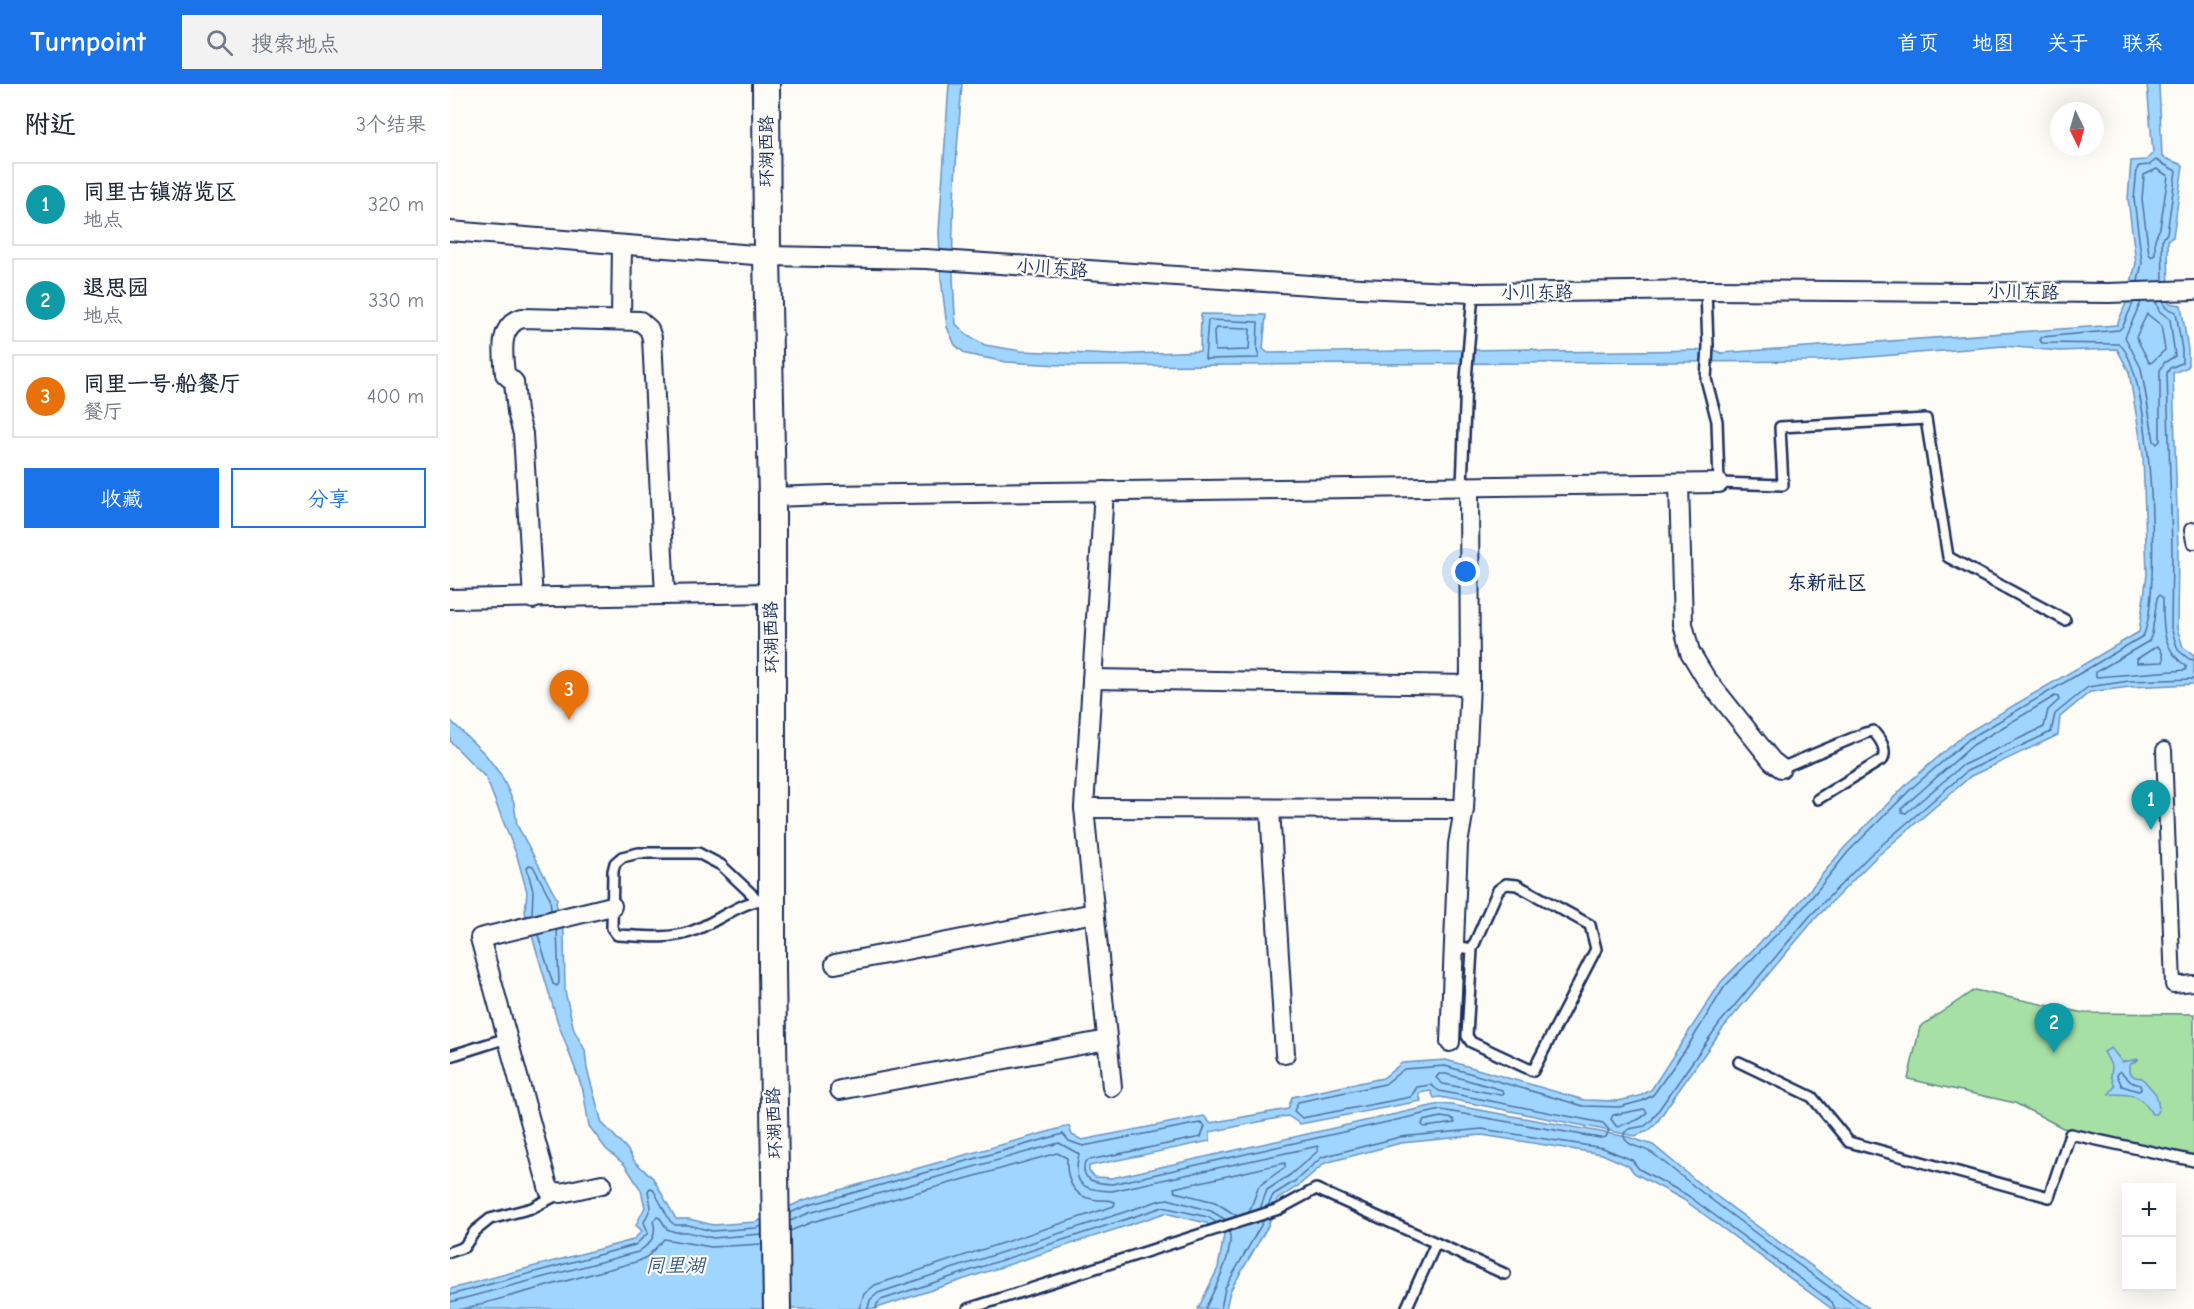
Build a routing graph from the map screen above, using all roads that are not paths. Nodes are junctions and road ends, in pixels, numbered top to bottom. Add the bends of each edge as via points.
1 (766, 84) edge
2 (450, 231) edge
3 (622, 245) junction
4 (767, 256) junction
5 (1706, 290) junction
6 (2194, 291) edge
7 (1473, 293) junction
8 (621, 320) junction
9 (1719, 483) junction
10 (1678, 484) junction
11 (1466, 487) junction
12 (1104, 491) junction
13 (772, 497) junction
14 (771, 593) junction
15 (666, 595) junction
16 (532, 598) junction
17 (450, 599) edge
18 (2065, 620) dead end
19 (1092, 679) junction
20 (1470, 685) junction
21 (2164, 750) dead end
22 (1781, 768) joint
23 (1818, 799) dead end
24 (1083, 808) junction
25 (1270, 809) junction
26 (1464, 809) junction
27 (765, 899) junction
28 (612, 906) junction
29 (1094, 913) junction
30 (1463, 947) junction
31 (835, 964) dead end
32 (2194, 983) edge
33 (507, 1038) junction
34 (1107, 1040) junction
35 (1450, 1042) dead end
36 (1285, 1054) dead end
37 (450, 1056) edge
38 (1739, 1062) dead end
39 (1112, 1087) dead end
40 (840, 1090) dead end
41 (2194, 1161) edge
42 (602, 1184) dead end
43 (561, 1193) junction
44 (1436, 1243) junction
45 (450, 1252) edge
46 (1504, 1274) dead end
47 (777, 1309) edge
48 (968, 1309) edge
49 (1406, 1309) edge

1 - 4 main road, 环湖西路
2 - 3 street, 小川东路
3 - 4 street, 小川东路
3 - 8 street
4 - 7 street, 小川东路 via 926,259
4 - 13 main road, 环湖西路
5 - 6 street, 小川东路
5 - 7 street, 小川东路
5 - 9 lane via 1706,379 1717,421
7 - 11 lane via 1466,380
8 - 15 street via 640,321 649,329 652,339
8 - 16 street via 522,318 504,333 505,374 514,382 523,434
9 - 10 street
9 - 18 lane via 1783,485 1780,427 1926,419 1948,556
10 - 11 street
10 - 22 street via 1683,624 1690,652 1705,677
11 - 12 street
11 - 20 street
12 - 13 street
12 - 19 street
13 - 14 main road, 环湖西路
14 - 15 street
14 - 27 main road, 环湖西路
15 - 16 street
16 - 17 street
19 - 20 street
19 - 24 street
20 - 26 street
21 - 32 street via 2173,985
22 - 23 lane via 1873,731 1881,740 1883,759
24 - 25 street
24 - 29 street
25 - 26 street
25 - 36 street
26 - 30 street via 1458,844
27 - 28 lane via 675,937 616,935 612,928
27 - 28 lane via 721,865 698,853 639,853 615,863
27 - 47 main road, 环湖西路
28 - 33 street via 480,939
29 - 31 street
29 - 34 street
30 - 30 lane via 1467,1036 1471,1042 1533,1071 1596,949 1590,925 1517,885 1506,884 1498,890
30 - 35 street
33 - 37 lane
33 - 43 street via 549,1190
34 - 39 street
34 - 40 street
38 - 41 lane via 1812,1097 1849,1142 2049,1197 2070,1134
42 - 43 street
43 - 45 lane via 532,1208 495,1216 475,1231 464,1247
44 - 46 lane
44 - 48 lane via 1316,1189 1279,1209
44 - 49 lane

